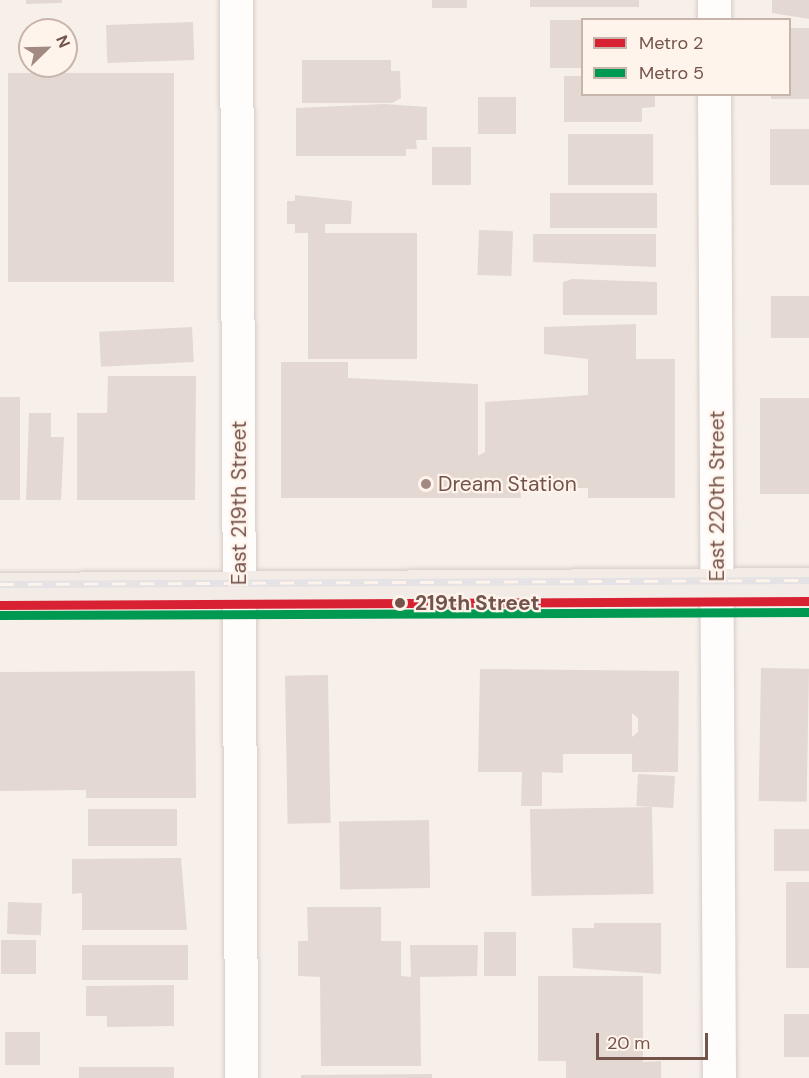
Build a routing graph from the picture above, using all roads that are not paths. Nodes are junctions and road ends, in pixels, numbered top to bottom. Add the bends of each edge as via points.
1 (236, 0) edge
2 (714, 0) edge
3 (714, 18) edge
4 (714, 96) edge
5 (718, 584) junction
6 (809, 584) edge
7 (239, 586) junction
8 (0, 589) edge
9 (241, 1078) edge
10 (719, 1078) edge

1 - 7 street, East 219th Street
2 - 3 street
4 - 5 street, East 220th Street
5 - 6 main road
5 - 7 main road
5 - 10 street, East 220th Street
7 - 8 main road
7 - 9 street, East 219th Street

